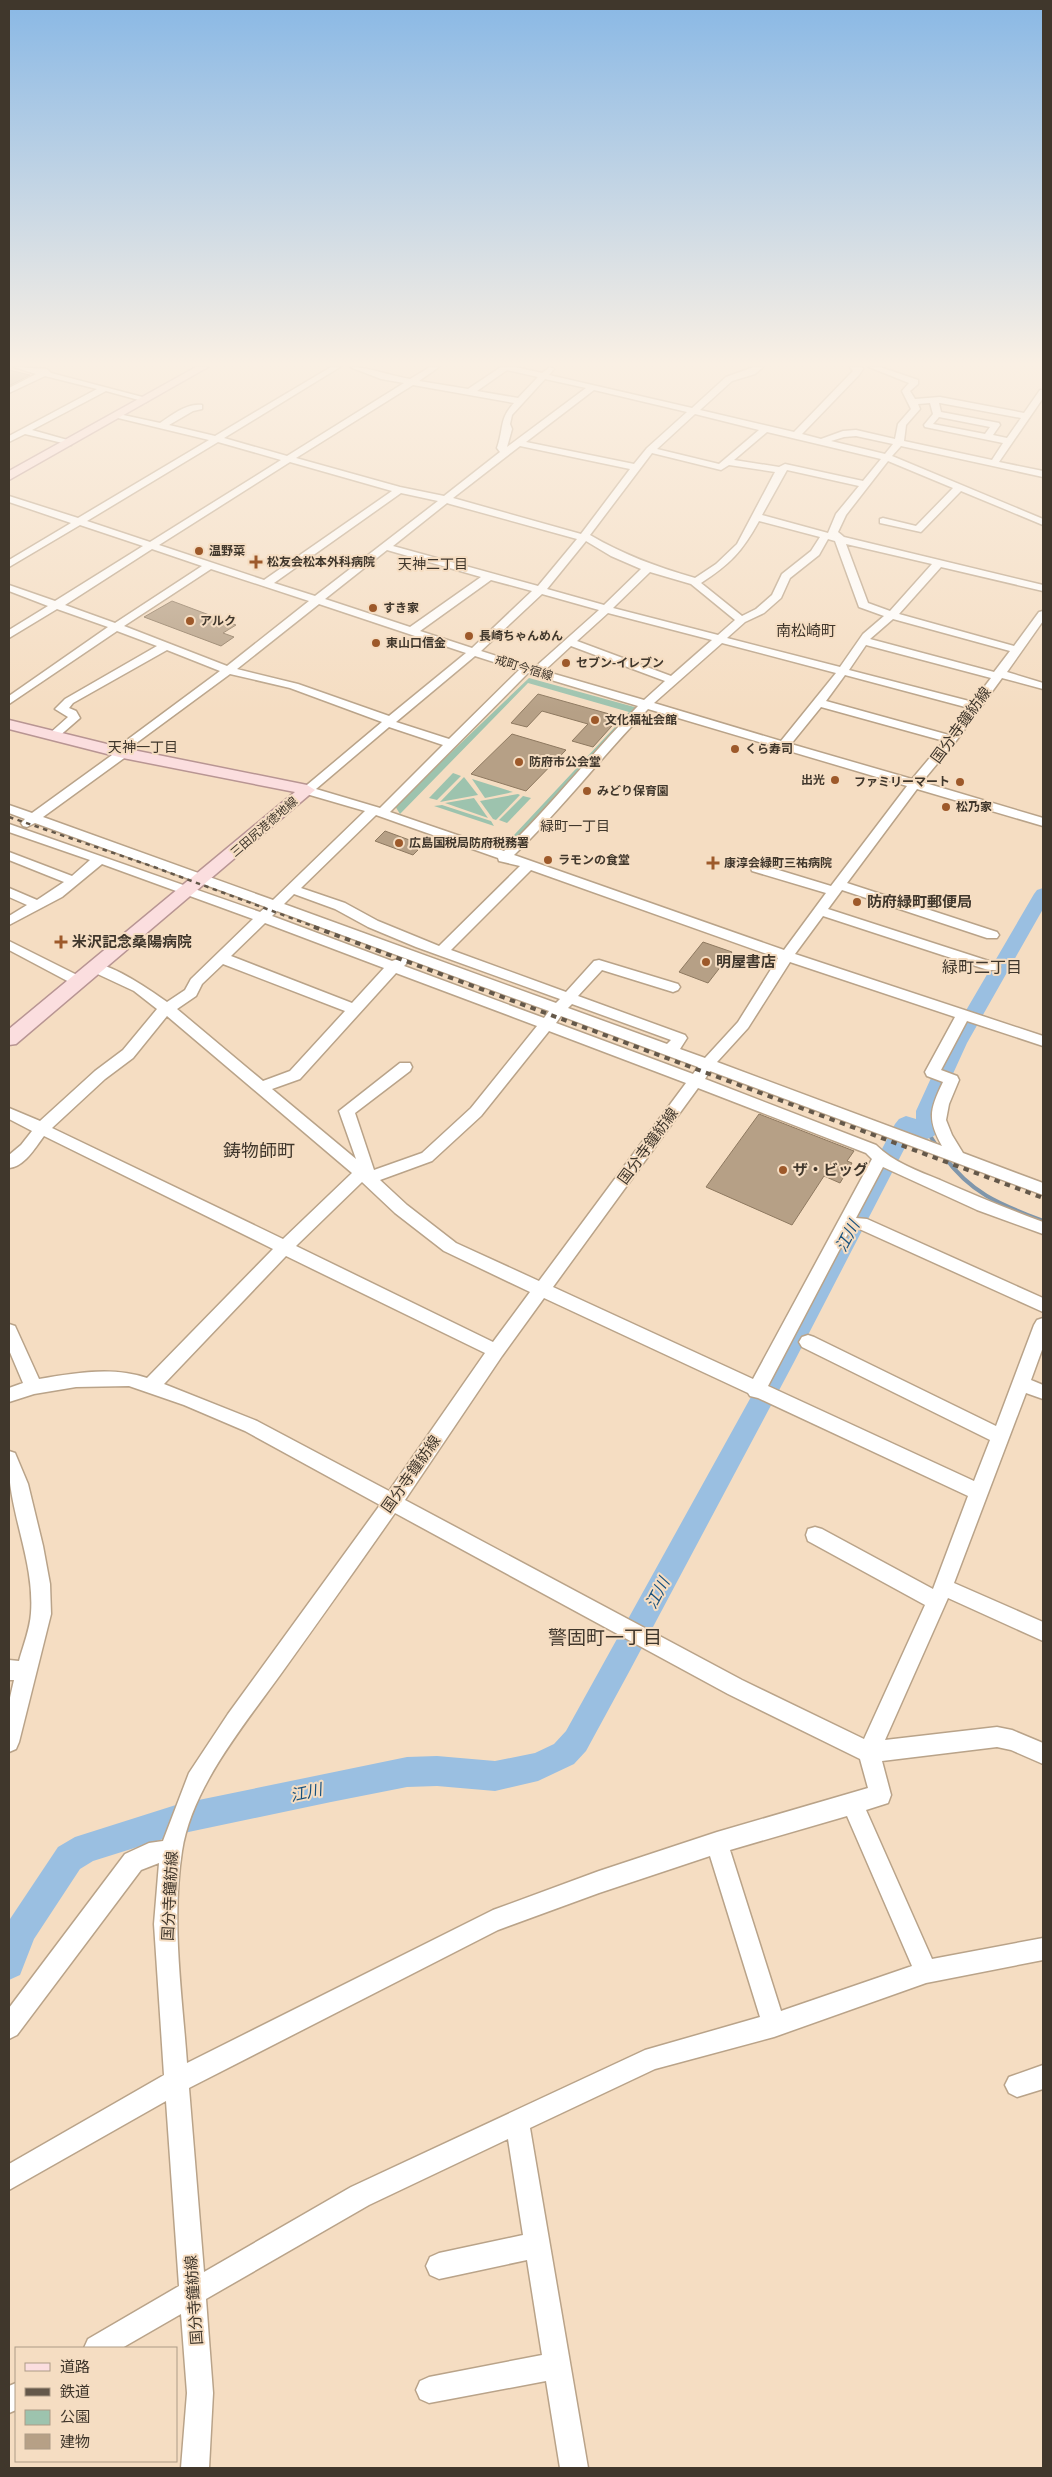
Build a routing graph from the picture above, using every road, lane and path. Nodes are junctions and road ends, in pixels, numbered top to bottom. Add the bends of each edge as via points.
1 (146, 483) edge
2 (251, 483) edge
3 (372, 483) edge
4 (469, 483) edge
5 (624, 483) edge
6 (775, 483) edge
7 (857, 483) edge
8 (948, 483) edge
9 (864, 484) joint
10 (959, 487) junction
11 (399, 490) junction
12 (9, 499) edge
13 (446, 501) junction
14 (23, 503) junction
15 (9, 511) edge
16 (757, 517) junction
17 (883, 521) dead end
18 (1043, 522) edge
19 (80, 523) junction
20 (826, 535) junction
21 (584, 537) junction
22 (839, 537) junction
23 (150, 546) junction
24 (387, 547) junction
25 (12, 560) edge
26 (940, 562) junction
27 (208, 566) junction
28 (648, 568) junction
29 (489, 576) junction
30 (696, 582) junction
31 (265, 584) junction
32 (9, 588) edge
33 (1043, 588) edge
34 (540, 590) junction
35 (317, 601) junction
36 (55, 605) junction
37 (606, 609) junction
38 (1043, 614) edge
39 (892, 615) junction
40 (741, 620) junction
41 (9, 624) edge
42 (20, 627) junction
43 (117, 627) junction
44 (411, 632) junction
45 (9, 635) edge
46 (719, 639) junction
47 (864, 641) junction
48 (569, 642) junction
49 (166, 646) junction
50 (1018, 650) junction
51 (473, 652) junction
52 (228, 670) junction
53 (531, 670) junction
54 (843, 671) junction
55 (998, 675) junction
56 (673, 680) junction
57 (1043, 686) edge
58 (9, 701) edge
59 (819, 703) junction
60 (646, 704) junction
61 (975, 706) junction
62 (389, 722) junction
63 (9, 725) edge
64 (53, 736) junction
65 (952, 739) junction
66 (452, 744) junction
67 (784, 745) junction
68 (124, 753) junction
69 (915, 785) junction
70 (307, 790) junction
71 (9, 809) edge
72 (378, 812) junction
73 (34, 818) junction
74 (1043, 822) edge
75 (11, 832) edge
76 (81, 853) junction
77 (9, 856) edge
78 (504, 858) junction
79 (100, 859) junction
80 (527, 866) junction
81 (757, 868) dead end
82 (56, 873) junction
83 (203, 878) junction
84 (74, 881) junction
85 (837, 888) junction
86 (292, 889) junction
87 (189, 890) junction
88 (9, 892) edge
89 (37, 905) junction
90 (277, 906) junction
91 (820, 911) junction
92 (262, 917) junction
93 (9, 921) edge
94 (992, 935) dead end
95 (9, 945) edge
96 (417, 950) junction
97 (442, 951) junction
98 (787, 956) junction
99 (222, 958) junction
100 (394, 966) junction
101 (94, 967) junction
102 (994, 967) dead end
103 (78, 981) junction
104 (673, 987) dead end
105 (570, 997) junction
106 (167, 1009) junction
107 (353, 1009) junction
108 (560, 1009) junction
109 (963, 1015) junction
110 (547, 1024) junction
111 (9, 1039) edge
112 (1043, 1041) edge
113 (671, 1050) junction
114 (404, 1067) dead end
115 (702, 1072) junction
116 (260, 1088) junction
117 (9, 1113) edge
118 (41, 1129) junction
119 (882, 1130) junction
120 (875, 1153) junction
121 (958, 1158) junction
122 (9, 1163) edge
123 (365, 1176) junction
124 (1043, 1189) edge
125 (861, 1223) dead end
126 (1043, 1228) edge
127 (283, 1249) junction
128 (543, 1290) junction
129 (1043, 1305) edge
130 (1043, 1325) edge
131 (9, 1331) edge
132 (808, 1342) dead end
133 (496, 1351) junction
134 (1022, 1384) junction
135 (150, 1386) junction
136 (34, 1387) junction
137 (756, 1391) junction
138 (1043, 1392) edge
139 (9, 1395) edge
140 (1001, 1437) junction
141 (9, 1459) edge
142 (978, 1492) junction
143 (392, 1504) junction
144 (815, 1536) dead end
145 (940, 1594) junction
146 (1043, 1632) edge
147 (18, 1671) edge
148 (9, 1742) edge
149 (869, 1752) junction
150 (1043, 1754) edge
151 (853, 1805) junction
152 (717, 1843) junction
153 (171, 1850) junction
154 (1043, 1949) edge
155 (926, 1972) junction
156 (774, 2025) junction
157 (9, 2027) edge
158 (1043, 2077) edge
159 (177, 2081) junction
160 (1017, 2085) dead end
161 (516, 2121) junction
162 (9, 2178) edge
163 (537, 2245) junction
164 (439, 2266) dead end
165 (194, 2294) junction
166 (98, 2347) edge
167 (557, 2366) junction
168 (429, 2390) dead end
169 (195, 2468) edge
170 (574, 2468) edge

1 - 19 street
2 - 23 street
3 - 11 street
4 - 13 street
5 - 21 street
6 - 16 street
7 - 9 street
8 - 10 street
9 - 22 street via 841,514 832,533
10 - 17 street via 918,530
10 - 18 street
11 - 13 street
11 - 31 street
12 - 14 street, 戒町今宿線
13 - 21 street
13 - 24 street
14 - 15 street
14 - 19 street, 戒町今宿線
16 - 20 street
16 - 30 street via 741,545 720,566
19 - 23 street, 戒町今宿線
19 - 25 street
20 - 22 street
20 - 40 street via 815,553 786,576 777,596 760,611
21 - 28 street
21 - 34 street
22 - 26 street
22 - 39 street via 863,605
23 - 27 street, 戒町今宿線
23 - 36 street
24 - 29 street
24 - 35 street
26 - 33 street
26 - 39 street
27 - 31 street, 戒町今宿線
27 - 43 street
28 - 30 street
28 - 37 street
29 - 34 street
29 - 44 street
30 - 40 street
31 - 35 street, 戒町今宿線
32 - 36 street
34 - 37 street
34 - 51 street
35 - 44 street, 戒町今宿線
35 - 52 street
36 - 42 street
36 - 43 street
37 - 46 street
37 - 48 street
38 - 50 street, 国分寺鐘紡線
39 - 47 street
39 - 50 street
40 - 46 street
41 - 42 street
42 - 45 street
43 - 49 street
43 - 58 street
44 - 51 street, 戒町今宿線
46 - 54 street
46 - 56 street
47 - 54 street
47 - 55 street
48 - 53 street
48 - 56 street
49 - 52 street
49 - 64 street via 69,701 61,709 72,713 74,718
50 - 55 street, 国分寺鐘紡線
51 - 53 street, 戒町今宿線
51 - 62 street
52 - 62 street via 294,686 383,717
52 - 68 street via 131,742
53 - 60 street, 戒町今宿線
53 - 66 street
54 - 59 street
54 - 61 street
55 - 57 street
55 - 61 street, 国分寺鐘紡線
56 - 60 street
59 - 65 street
59 - 67 street
60 - 67 street, 戒町今宿線
60 - 78 street
61 - 65 street, 国分寺鐘紡線
62 - 66 street
62 - 70 street
63 - 64 main road, 三田尻港徳地線
64 - 68 main road, 三田尻港徳地線
65 - 69 street, 国分寺鐘紡線
66 - 72 street
67 - 69 street, 戒町今宿線
68 - 70 main road, 三田尻港徳地線
68 - 73 street
69 - 74 street, 戒町今宿線
69 - 85 street, 国分寺鐘紡線
70 - 72 street
70 - 83 main road, 三田尻港徳地線
71 - 73 street
72 - 78 street
72 - 86 street
73 - 75 street
73 - 83 street
75 - 76 street
76 - 79 street
76 - 82 street
77 - 82 street
78 - 80 street
79 - 84 street
79 - 87 street
80 - 97 street
80 - 98 street
81 - 85 street
82 - 84 street
83 - 87 main road, 三田尻港徳地線
83 - 90 street
84 - 89 street
85 - 91 street, 国分寺鐘紡線
85 - 94 street
86 - 90 street
86 - 96 street via 340,906
87 - 92 street
87 - 101 main road, 三田尻港徳地線
88 - 89 street
89 - 93 street
90 - 92 street
90 - 96 street
91 - 98 street, 国分寺鐘紡線
91 - 102 street
92 - 99 street
92 - 100 street
95 - 103 street
96 - 97 street
96 - 100 street
96 - 108 street
97 - 105 street
98 - 109 street
98 - 115 street, 国分寺鐘紡線 via 742,1025
99 - 106 street via 196,982 183,1001
99 - 107 street
100 - 107 street
100 - 110 street
101 - 103 main road, 三田尻港徳地線
101 - 106 street via 138,988
103 - 111 main road, 三田尻港徳地線
104 - 105 street via 600,964
105 - 108 street
105 - 113 street via 680,1038
106 - 116 street
106 - 118 street via 128,1054
107 - 116 street via 295,1075
108 - 110 street
108 - 113 street
109 - 112 street
109 - 121 street via 932,1072 952,1080 939,1106 938,1118 942,1134
110 - 115 street
110 - 123 street via 476,1112 427,1156
113 - 115 street
114 - 123 street via 347,1111 361,1149
115 - 119 street
115 - 120 street
115 - 128 street, 国分寺鐘紡線
116 - 123 street
117 - 118 street
118 - 122 street via 26,1149
118 - 127 street
119 - 120 street
119 - 121 street
120 - 126 street via 974,1202
120 - 137 street
121 - 124 street
123 - 127 street
123 - 128 street via 450,1247
125 - 129 street
127 - 133 street
127 - 135 street
128 - 133 street, 国分寺鐘紡線
128 - 137 street
130 - 134 street
131 - 136 street
132 - 140 street
133 - 143 street, 国分寺鐘紡線
134 - 138 street
134 - 140 street
135 - 136 street via 129,1380 76,1380
135 - 143 street via 251,1426
136 - 139 street
137 - 142 street
140 - 142 street
141 - 147 street via 19,1484 40,1584 41,1614
142 - 145 street
143 - 149 street via 734,1687
143 - 153 street, 国分寺鐘紡線 via 234,1721 196,1780
144 - 145 street
145 - 146 street
145 - 149 street
147 - 148 street
149 - 150 street via 997,1737
149 - 151 street via 880,1795
151 - 152 street
151 - 155 street
152 - 156 street
152 - 159 street via 492,1921
153 - 157 street via 149,1854 133,1862
153 - 159 street, 国分寺鐘紡線 via 166,1924
154 - 155 street
155 - 156 street
156 - 161 street via 653,2058
158 - 160 street
159 - 162 street
159 - 165 street, 国分寺鐘紡線
161 - 163 street
161 - 165 street via 360,2196
163 - 164 street
163 - 167 street
165 - 166 street
165 - 169 street, 国分寺鐘紡線 via 200,2392
167 - 168 street
167 - 170 street

